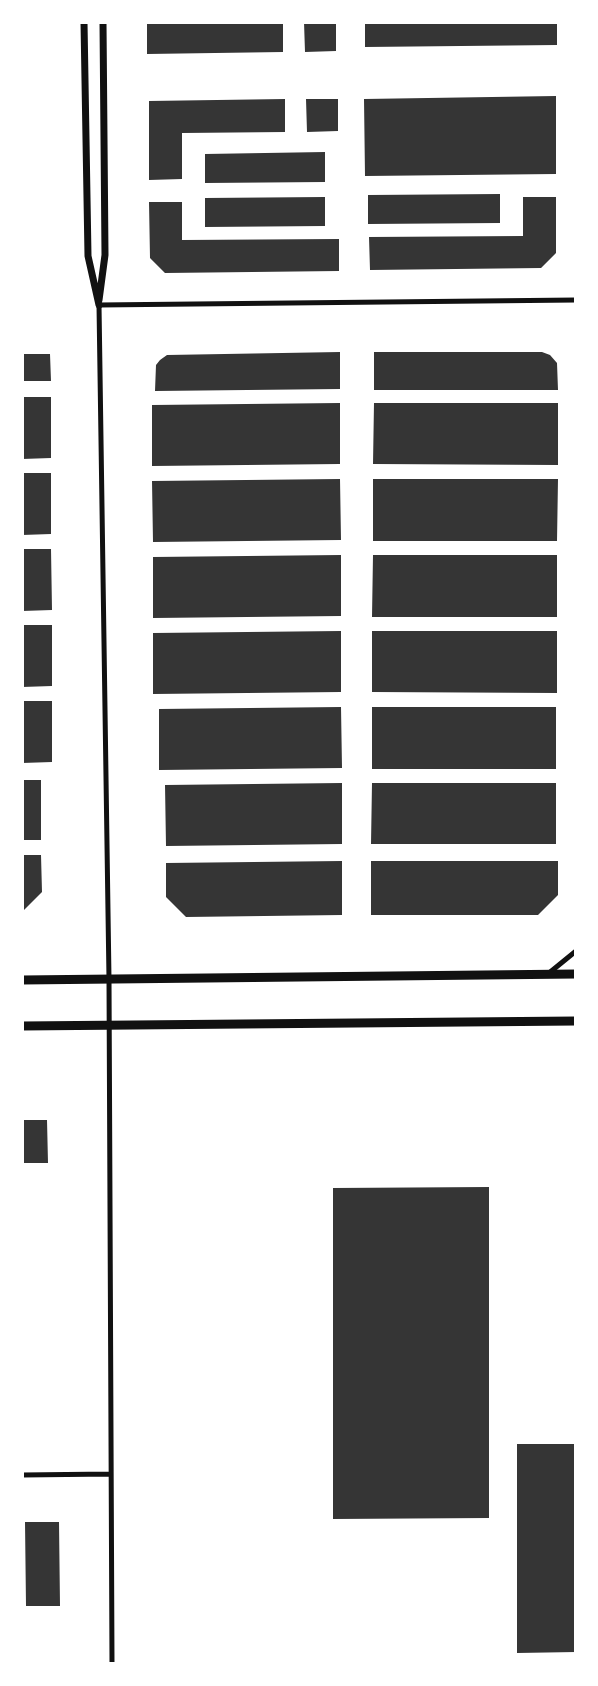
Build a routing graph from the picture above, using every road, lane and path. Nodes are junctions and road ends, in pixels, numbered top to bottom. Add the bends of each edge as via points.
1 (84, 22) edge
2 (103, 22) edge
3 (576, 300) edge
4 (99, 305) junction
5 (576, 950) edge
6 (548, 974) junction
7 (576, 974) edge
8 (22, 980) edge
9 (109, 980) junction
10 (576, 1021) edge
11 (22, 1026) edge
12 (110, 1026) junction
13 (111, 1474) junction
14 (22, 1475) edge
15 (112, 1664) edge

1 - 4 street via 88,256
2 - 4 street via 105,255
3 - 4 street
4 - 9 street
5 - 6 street
6 - 7 main road
6 - 9 main road
8 - 9 main road
9 - 12 street
10 - 12 main road
11 - 12 main road
12 - 13 street
13 - 14 street
13 - 15 street

